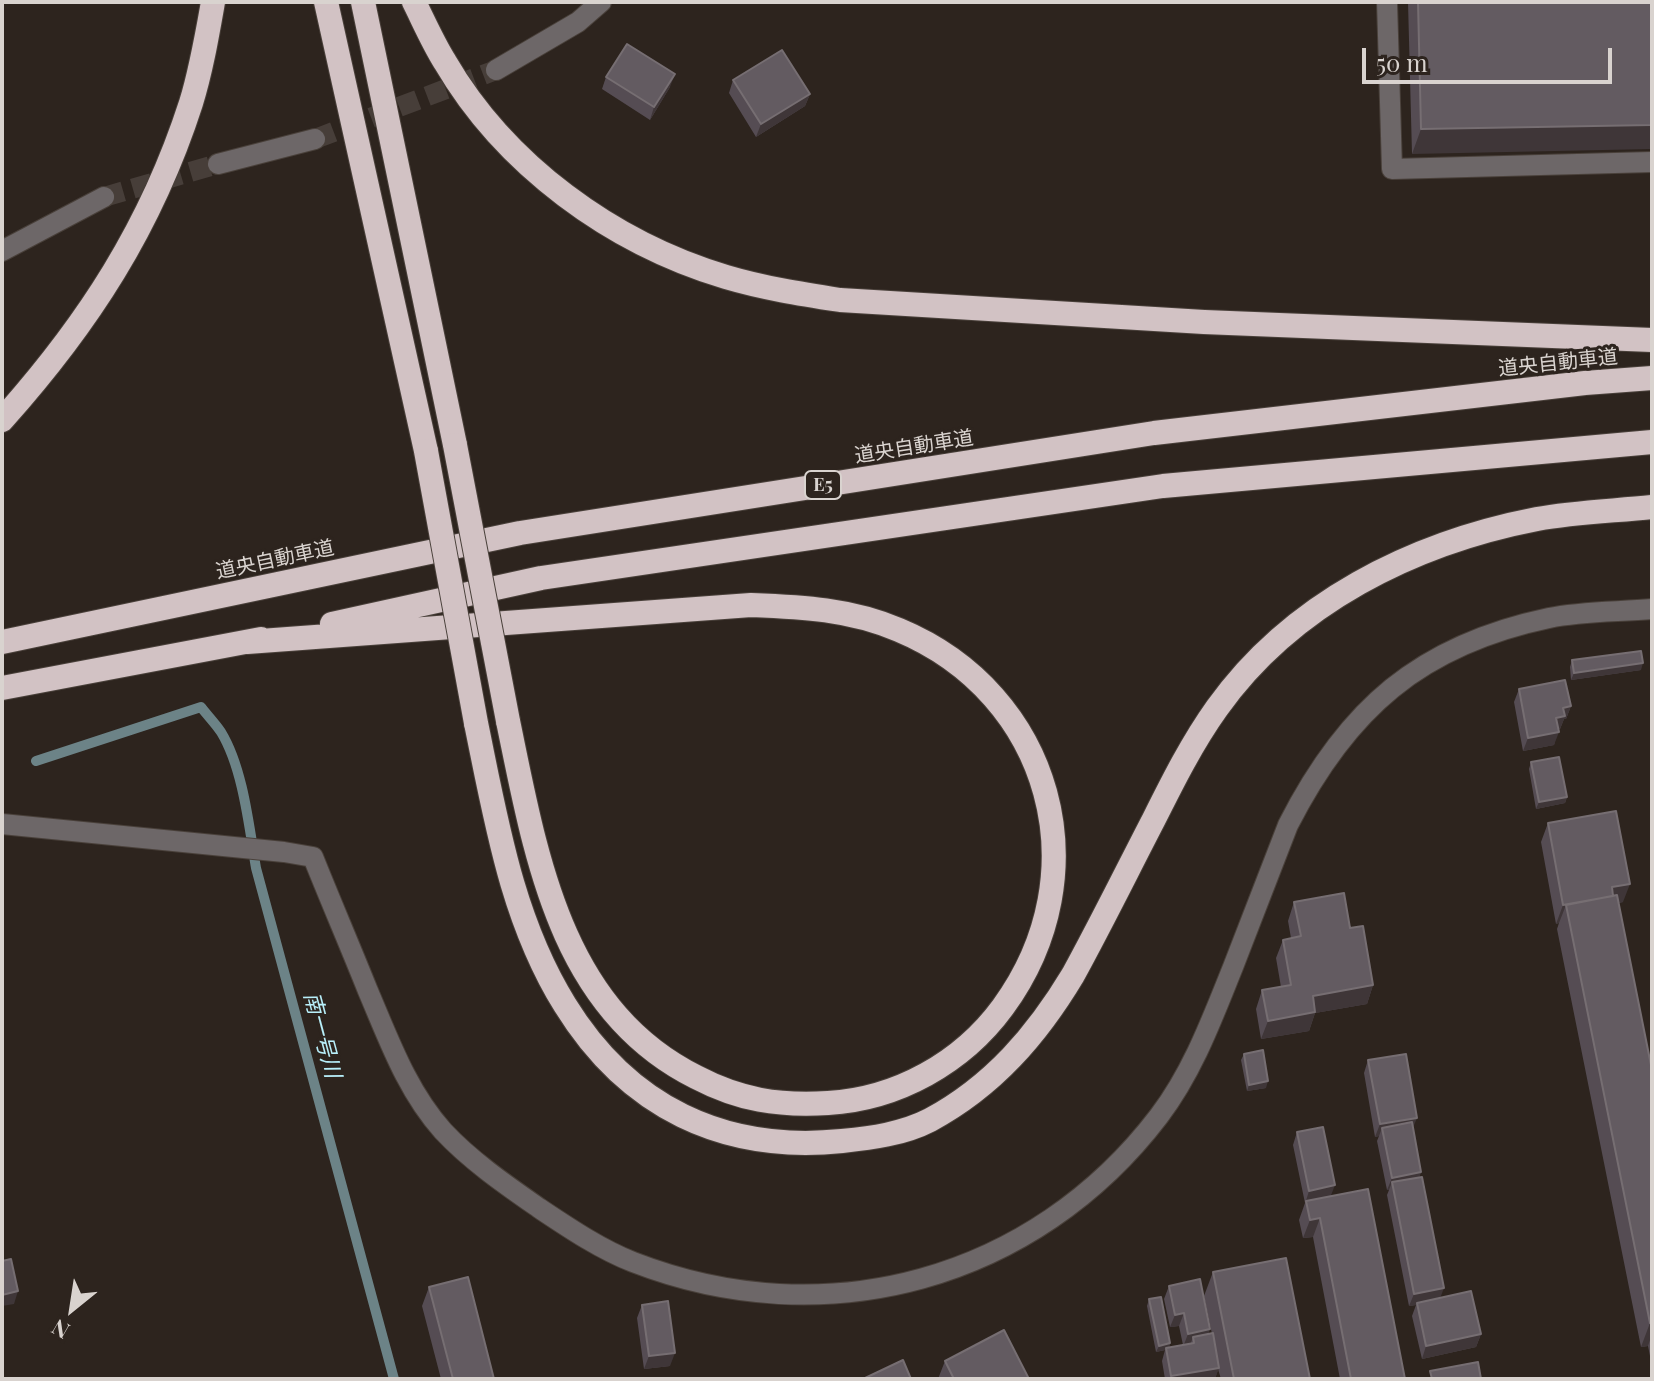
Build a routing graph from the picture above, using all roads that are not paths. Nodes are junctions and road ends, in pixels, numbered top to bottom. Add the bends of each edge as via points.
1 (213, 2) edge
2 (326, 2) edge
3 (363, 2) edge
4 (414, 2) edge
5 (601, 2) edge
6 (1387, 2) edge
7 (496, 70) tunnel mouth
8 (315, 139) tunnel mouth
9 (1652, 162) edge
10 (218, 164) tunnel mouth
11 (104, 197) tunnel mouth
12 (2, 251) edge
13 (1652, 340) edge
14 (1652, 378) edge
15 (2, 420) edge
16 (1652, 442) edge
17 (1652, 507) edge
18 (1652, 609) edge
19 (2, 642) edge
20 (247, 642) junction
21 (2, 688) edge
22 (2, 824) edge

1 - 15 highway via 192,101 142,224 75,333
2 - 17 highway, bridge via 426,451 506,864 543,965 591,1042 623,1077 667,1109 716,1130 785,1143 867,1139 927,1121 954,1105 1025,1045 1053,1008 1217,708 1251,665 1294,626 1381,570 1457,538 1541,519
3 - 20 highway, bridge via 455,445 508,721 538,858 560,922 597,993 619,1021 677,1068 733,1095 813,1104 874,1096 937,1069 985,1029 1031,958 1048,905 1053,845 1043,782 1031,750 1001,704 978,681 901,631 815,607 751,605
4 - 13 highway via 445,63 522,158 588,211 627,234 725,276 840,300 1204,322
5 - 7 street via 578,22
6 - 9 street via 1392,169
8 - 10 street
11 - 12 street
14 - 19 highway, 道央自動車道 / E5 via 1154,433 520,533
16 - 20 highway via 1163,486 541,578
18 - 22 street via 1552,618 1506,629 1465,643 1401,681 1330,752 1306,791 1197,1054 1142,1136 1093,1187 1028,1235 983,1258 904,1284 818,1296 772,1294 676,1276 632,1261 513,1190 444,1131 415,1093 393,1050 313,857
20 - 21 highway

